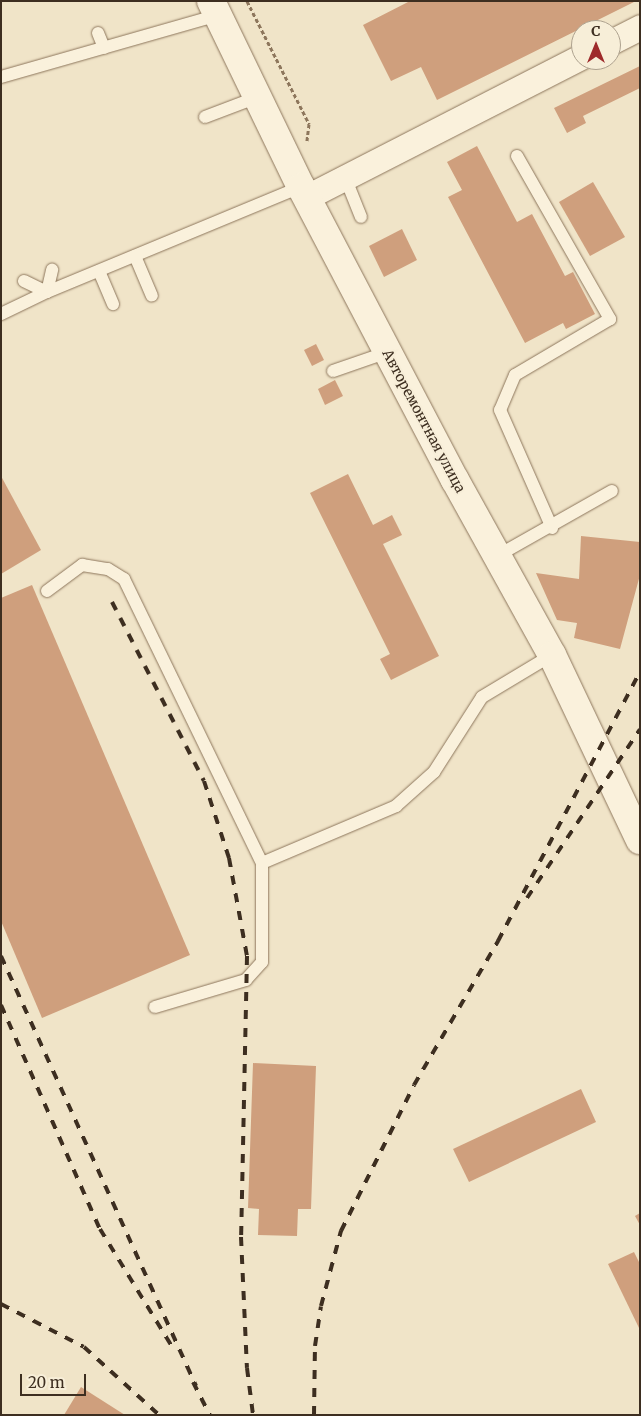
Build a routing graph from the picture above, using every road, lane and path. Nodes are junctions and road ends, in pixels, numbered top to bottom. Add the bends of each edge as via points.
1 (247, 1) edge
2 (215, 8) edge
3 (640, 27) edge
4 (98, 33) dead end
5 (621, 37) edge
6 (104, 48) junction
7 (571, 62) edge
8 (1, 78) edge
9 (258, 97) junction
10 (205, 117) dead end
11 (306, 151) dead end
12 (517, 156) dead end
13 (345, 177) junction
14 (304, 192) junction
15 (361, 217) dead end
16 (135, 256) junction
17 (52, 270) dead end
18 (99, 271) junction
19 (24, 281) dead end
20 (47, 292) junction
21 (152, 296) dead end
22 (113, 304) dead end
23 (1, 314) edge
24 (388, 352) junction
25 (333, 371) dead end
26 (612, 491) dead end
27 (552, 528) junction
28 (497, 556) junction
29 (47, 591) dead end
30 (552, 655) junction
31 (640, 840) edge
32 (262, 864) junction
33 (155, 1007) dead end

1 - 11 path via 309,124
2 - 6 lane
2 - 9 street, Авторемонтная улица
3 - 5 street
4 - 6 lane
6 - 8 lane
7 - 13 street
9 - 10 lane
9 - 14 street, Авторемонтная улица
12 - 27 lane via 610,319 515,374 500,410
13 - 14 street
13 - 15 lane
14 - 16 lane
14 - 24 street, Авторемонтная улица
16 - 18 lane
16 - 21 lane
17 - 20 lane
18 - 20 lane
18 - 22 lane
19 - 20 lane
20 - 23 lane
24 - 25 lane
24 - 28 street, Авторемонтная улица
26 - 27 lane
27 - 28 lane
28 - 30 street, Авторемонтная улица
29 - 32 lane via 82,565 108,569 124,579
30 - 31 street, Авторемонтная улица
30 - 32 lane via 482,697 434,772 396,806
32 - 33 lane via 262,962 246,980

